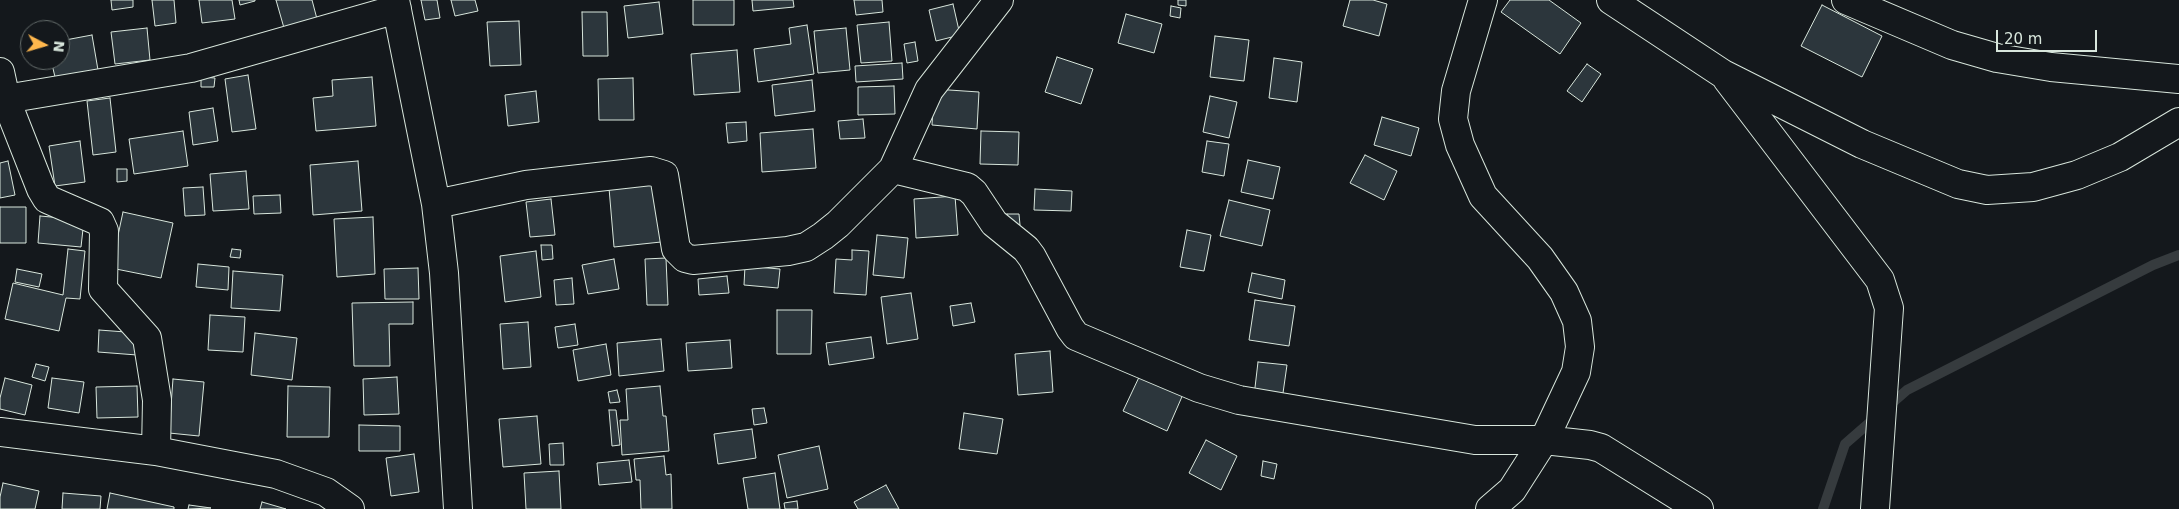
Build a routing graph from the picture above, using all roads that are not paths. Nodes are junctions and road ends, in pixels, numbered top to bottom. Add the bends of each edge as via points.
1 (999, 0) edge
2 (1482, 0) edge
3 (1611, 0) edge
4 (1846, 0) edge
5 (396, 4) edge
6 (0, 72) edge
7 (1723, 74) junction
8 (2179, 79) edge
9 (3, 100) edge
10 (2179, 122) edge
11 (893, 169) junction
12 (436, 204) junction
13 (0, 432) edge
14 (1544, 440) junction
15 (156, 451) junction
16 (350, 509) edge
17 (458, 509) edge
18 (1490, 509) edge
19 (1699, 509) edge
20 (1875, 509) edge

1 - 11 street via 929,90
2 - 14 street via 1456,91 1453,119 1460,144 1483,196 1540,258 1564,292 1577,321 1580,347 1576,372
3 - 7 street
4 - 8 street via 1952,45 1997,58 2051,67
5 - 9 street via 191,68
5 - 12 street
6 - 9 street
7 - 10 street via 1862,144 1958,184 1987,190 2033,187 2077,175 2120,157
7 - 20 street via 1880,280 1889,308
9 - 15 street via 41,189 48,198 100,222 104,231 102,289 147,338 157,400
11 - 12 street via 838,224 806,246 788,252 693,260 685,258 676,249 664,176 658,172 526,185
11 - 14 street via 967,188 974,193 994,223 1032,257 1076,336 1199,388 1239,400 1474,440
12 - 17 street via 444,273
13 - 15 street
14 - 18 street via 1512,490
14 - 19 street via 1601,448
15 - 16 street via 276,474 326,492

